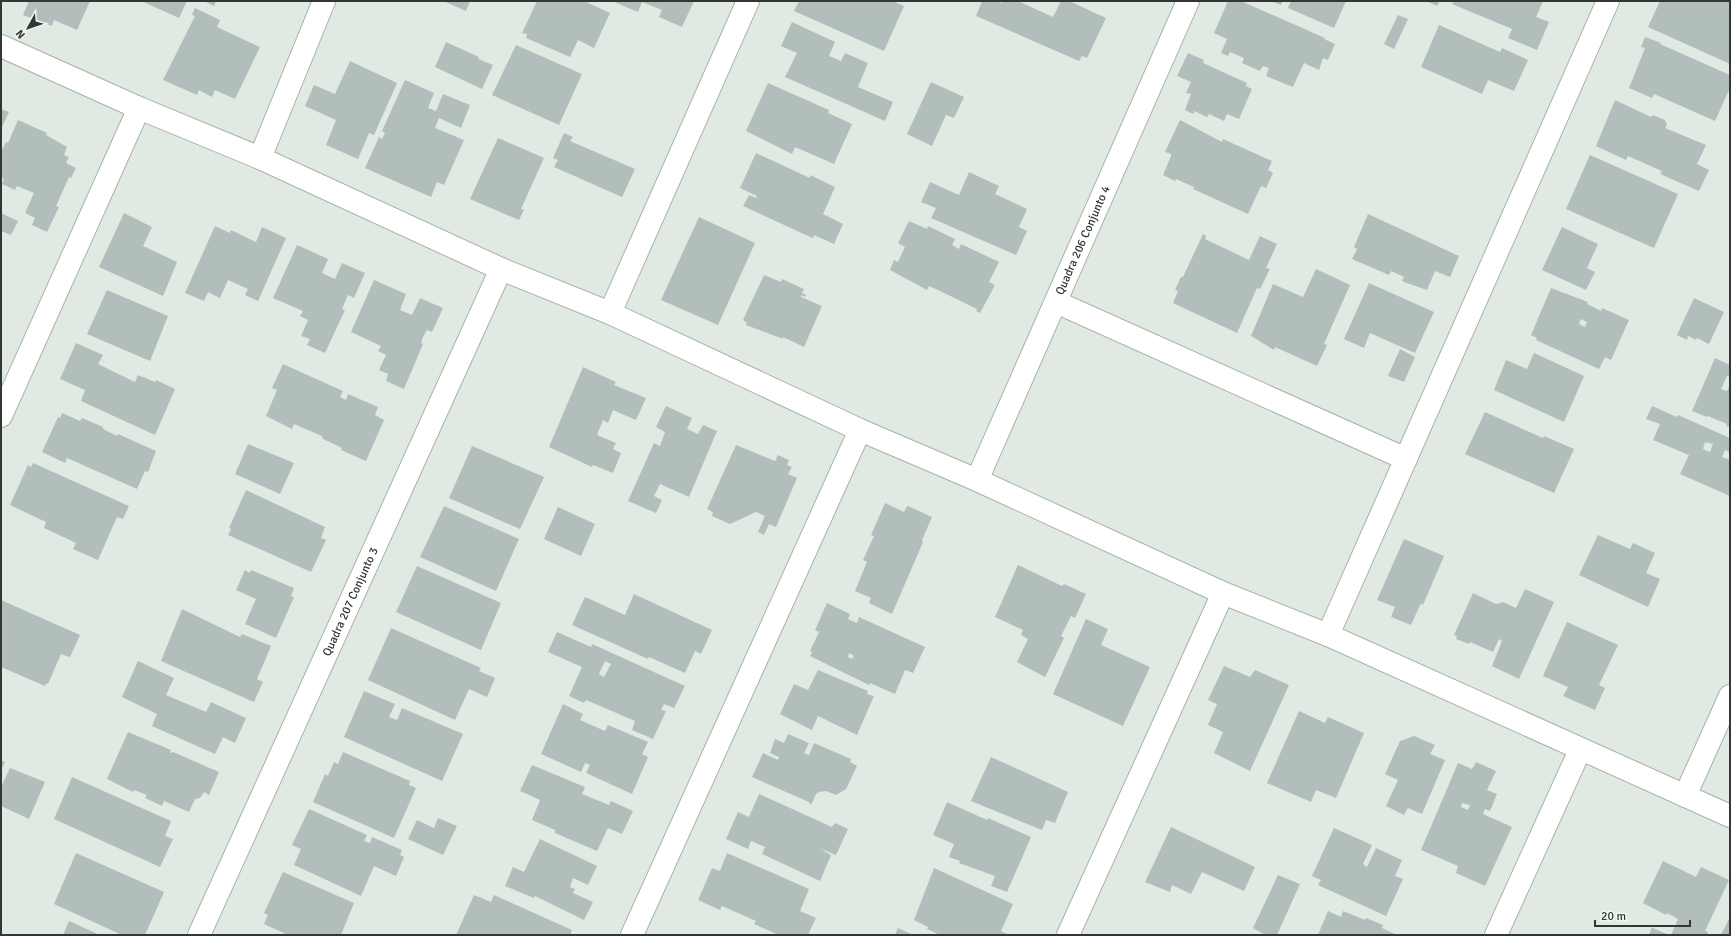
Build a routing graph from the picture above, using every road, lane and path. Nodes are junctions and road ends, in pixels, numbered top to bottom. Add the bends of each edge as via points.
1 (324, 1) edge
2 (748, 1) edge
3 (1188, 1) edge
4 (1608, 1) edge
5 (1, 46) edge
6 (139, 108) junction
7 (260, 158) junction
8 (501, 269) junction
9 (1056, 302) junction
10 (610, 313) junction
11 (1, 416) edge
12 (860, 430) junction
13 (1406, 459) junction
14 (977, 480) junction
15 (1223, 593) junction
16 (1328, 635) junction
17 (1730, 696) edge
18 (1580, 750) junction
19 (1685, 796) junction
20 (1730, 816) edge
21 (198, 935) edge
22 (632, 935) edge
23 (1068, 935) edge
24 (1496, 935) edge

1 - 7 street
2 - 10 street
3 - 9 street, Quadra 206 Conjunto 4
4 - 13 street
5 - 6 street
6 - 7 street
6 - 11 street
7 - 8 street
8 - 10 street
8 - 21 street, Quadra 207 Conjunto 3
9 - 13 street
9 - 14 street, Quadra 206 Conjunto 4
10 - 12 street
12 - 14 street
12 - 22 street
13 - 16 street
14 - 15 street
15 - 16 street
15 - 23 street
16 - 18 street
17 - 19 street
18 - 19 street
18 - 24 street
19 - 20 street

